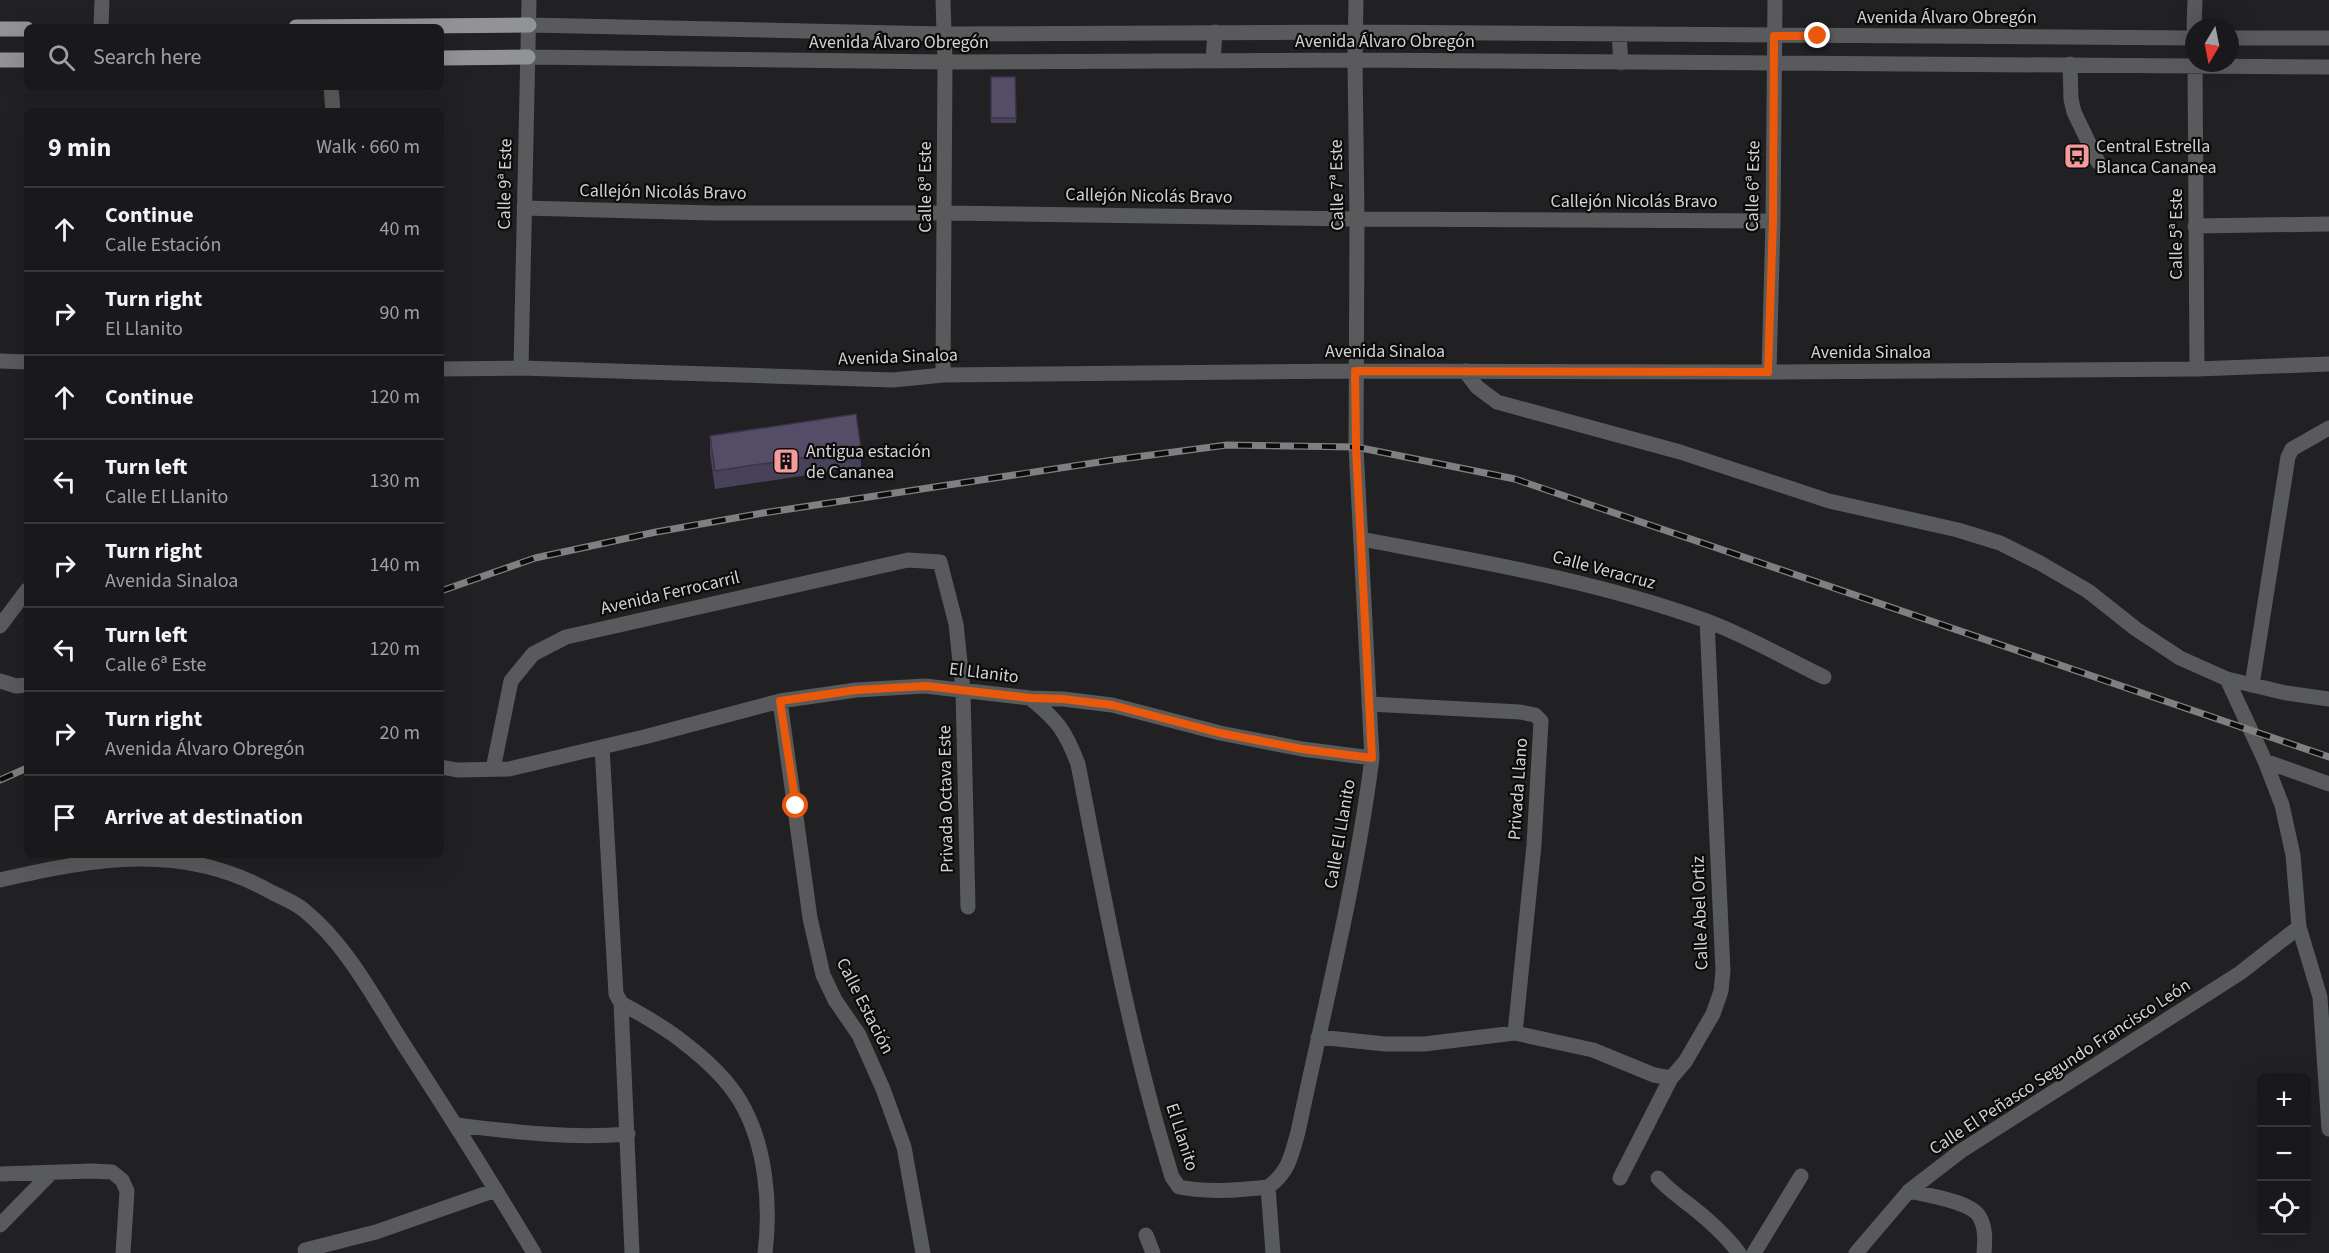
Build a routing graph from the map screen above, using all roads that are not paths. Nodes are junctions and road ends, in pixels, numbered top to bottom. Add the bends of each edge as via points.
1 (102, 0) edge
2 (529, 0) edge
3 (943, 0) edge
4 (1356, 0) edge
5 (1775, 0) edge
6 (2194, 0) edge
7 (2194, 18) edge
8 (101, 24) edge
9 (529, 25) junction
10 (444, 26) edge
11 (0, 29) edge
12 (24, 29) edge
13 (1215, 32) junction
14 (1355, 32) junction
15 (944, 34) junction
16 (1619, 34) junction
17 (1774, 36) junction
18 (2038, 36) junction
19 (2185, 38) edge
20 (2239, 38) edge
21 (2329, 38) edge
22 (528, 57) junction
23 (444, 58) edge
24 (0, 60) edge
25 (24, 60) edge
26 (1354, 60) junction
27 (1213, 61) junction
28 (945, 63) junction
29 (1621, 63) junction
30 (2033, 64) junction
31 (2070, 64) junction
32 (2185, 64) edge
33 (1774, 65) junction
34 (2239, 65) edge
35 (2329, 67) edge
36 (2195, 72) edge
37 (331, 90) edge
38 (333, 108) edge
39 (2098, 162) dead end
40 (524, 208) junction
41 (944, 213) junction
42 (1357, 219) junction
43 (1773, 221) junction
44 (2329, 224) edge
45 (2195, 226) junction
46 (0, 361) edge
47 (24, 362) edge
48 (2329, 364) edge
49 (521, 368) junction
50 (444, 369) edge
51 (2197, 369) junction
52 (1465, 370) junction
53 (1355, 371) junction
54 (1768, 372) junction
55 (943, 375) junction
56 (2329, 428) edge
57 (1361, 539) junction
58 (940, 562) joint
59 (24, 594) edge
60 (1707, 621) junction
61 (0, 626) edge
62 (1824, 677) dead end
63 (2228, 679) junction
64 (0, 681) edge
65 (24, 685) edge
66 (2252, 685) junction
67 (963, 690) junction
68 (1030, 698) junction
69 (2329, 699) edge
70 (780, 701) junction
71 (1369, 704) junction
72 (602, 747) junction
73 (1372, 758) junction
74 (2265, 761) junction
75 (444, 768) edge
76 (493, 769) junction
77 (2329, 784) edge
78 (0, 880) edge
79 (968, 908) dead end
80 (2299, 927) junction
81 (621, 1003) junction
82 (1515, 1033) junction
83 (1318, 1037) junction
84 (1671, 1078) junction
85 (457, 1125) junction
86 (2329, 1129) edge
87 (628, 1134) junction
88 (51, 1173) junction
89 (0, 1174) edge
90 (1801, 1176) dead end
91 (1620, 1178) dead end
92 (1658, 1178) dead end
93 (1268, 1187) junction
94 (496, 1190) junction
95 (1909, 1191) junction
96 (0, 1225) edge
97 (1146, 1235) dead end
98 (305, 1250) dead end
99 (123, 1253) edge
100 (534, 1253) edge
101 (632, 1253) edge
102 (765, 1253) edge
103 (923, 1253) edge
104 (1153, 1253) edge
105 (1273, 1253) edge
106 (1739, 1253) edge
107 (1754, 1253) edge
108 (1856, 1253) edge
109 (1984, 1253) edge

1 - 8 street
2 - 9 street, Calle 9ª Este
3 - 15 street, Calle 8ª Este
4 - 14 street, Calle 7ª Este
5 - 17 street, Calle 6ª Este
6 - 7 street
9 - 10 main road, Avenida Álvaro Obregón
9 - 15 street, Avenida Álvaro Obregón
9 - 22 street, Calle 9ª Este
11 - 12 main road
13 - 14 street, Avenida Álvaro Obregón
13 - 15 street, Avenida Álvaro Obregón
13 - 27 street
14 - 16 street, Avenida Álvaro Obregón
14 - 26 street, Calle 7ª Este
15 - 28 street, Calle 8ª Este
16 - 17 street, Avenida Álvaro Obregón
16 - 29 street
17 - 18 street, Avenida Álvaro Obregón
17 - 33 street, Calle 6ª Este
18 - 19 street, Avenida Álvaro Obregón
18 - 30 street
20 - 21 street
22 - 23 main road, Avenida Álvaro Obregón
22 - 28 street, Avenida Álvaro Obregón
22 - 40 street, Calle 9ª Este
24 - 25 main road
26 - 27 street, Avenida Álvaro Obregón
26 - 29 street, Avenida Álvaro Obregón
26 - 42 street, Calle 7ª Este
27 - 28 street, Avenida Álvaro Obregón
28 - 41 street, Calle 8ª Este
29 - 33 street, Avenida Álvaro Obregón
30 - 31 street, Avenida Álvaro Obregón
30 - 33 street, Avenida Álvaro Obregón
31 - 32 street, Avenida Álvaro Obregón
31 - 39 street via 2074,112
33 - 43 street, Calle 6ª Este
34 - 35 street, Avenida Álvaro Obregón
36 - 45 street, Calle 5ª Este
37 - 38 street
40 - 41 street, Callejón Nicolás Bravo
40 - 49 street, Calle 9ª Este
41 - 42 street, Callejón Nicolás Bravo
41 - 55 street, Calle 8ª Este
42 - 43 street, Callejón Nicolás Bravo
42 - 53 street, Calle 7ª Este
43 - 54 street, Calle 6ª Este
44 - 45 street
45 - 51 street, Calle 5ª Este
46 - 47 street
48 - 51 street, Avenida Sinaloa
49 - 50 street, Avenida Sinaloa
49 - 55 street, Avenida Sinaloa via 893,380
51 - 54 street, Avenida Sinaloa
52 - 53 street, Avenida Sinaloa
52 - 54 street, Avenida Sinaloa
52 - 63 street via 1477,387 1497,402 1680,452 1829,501 2000,543 2088,591 2180,658
53 - 55 street, Avenida Sinaloa
53 - 57 street, Calle El Llanito
56 - 66 street via 2292,449 2288,457
57 - 60 street, Calle Veracruz via 1594,586
57 - 71 street, Calle El Llanito
58 - 67 street, Privada Octava Este via 956,624
58 - 76 street, Avenida Ferrocarril via 908,560 566,637 533,654 512,681
59 - 61 street
60 - 62 street, Calle Veracruz
60 - 84 street, Calle Abel Ortiz via 1724,971 1713,1014
63 - 66 street
63 - 74 street
64 - 65 street
66 - 69 street
67 - 68 street, El Llanito
67 - 70 street, El Llanito via 902,687
67 - 79 street, Privada Octava Este
68 - 73 street via 1112,705 1220,733
68 - 93 street, El Llanito via 1067,736 1078,764 1129,1020 1172,1177 1179,1187 1194,1190 1221,1192
70 - 72 street, El Llanito
70 - 103 street, Calle Estación via 810,918 823,975 859,1035 904,1147
71 - 73 street, Calle El Llanito
71 - 82 street, Privada Llano via 1520,712 1535,715 1541,721 1534,845
72 - 76 street, El Llanito via 509,769
72 - 81 street via 615,981
73 - 83 street, Calle El Llanito via 1354,874
74 - 77 street
74 - 80 street via 2282,805 2293,855
75 - 76 street, El Llanito
78 - 85 street via 64,865 135,858 178,860 219,869 259,884 304,910 346,954
80 - 86 street via 2319,997
80 - 95 street, Calle El Peñasco Segundo Francisco León via 2240,973 1961,1151
81 - 87 street
81 - 102 street via 683,1041 740,1101 760,1149 768,1230
82 - 83 street via 1424,1044
82 - 84 street via 1593,1050
83 - 93 street, Calle El Llanito via 1289,1161 1281,1178
84 - 91 street, Calle Abel Ortiz
85 - 87 street via 589,1138
85 - 94 street
87 - 101 street
88 - 89 street
88 - 96 street
88 - 99 street via 112,1172 122,1180 127,1191
90 - 107 street
92 - 106 street
93 - 105 street
94 - 98 street via 376,1232
94 - 100 street
95 - 108 street, Calle El Peñasco Segundo Francisco León
95 - 109 street via 1954,1201 1978,1214 1984,1227
97 - 104 street

